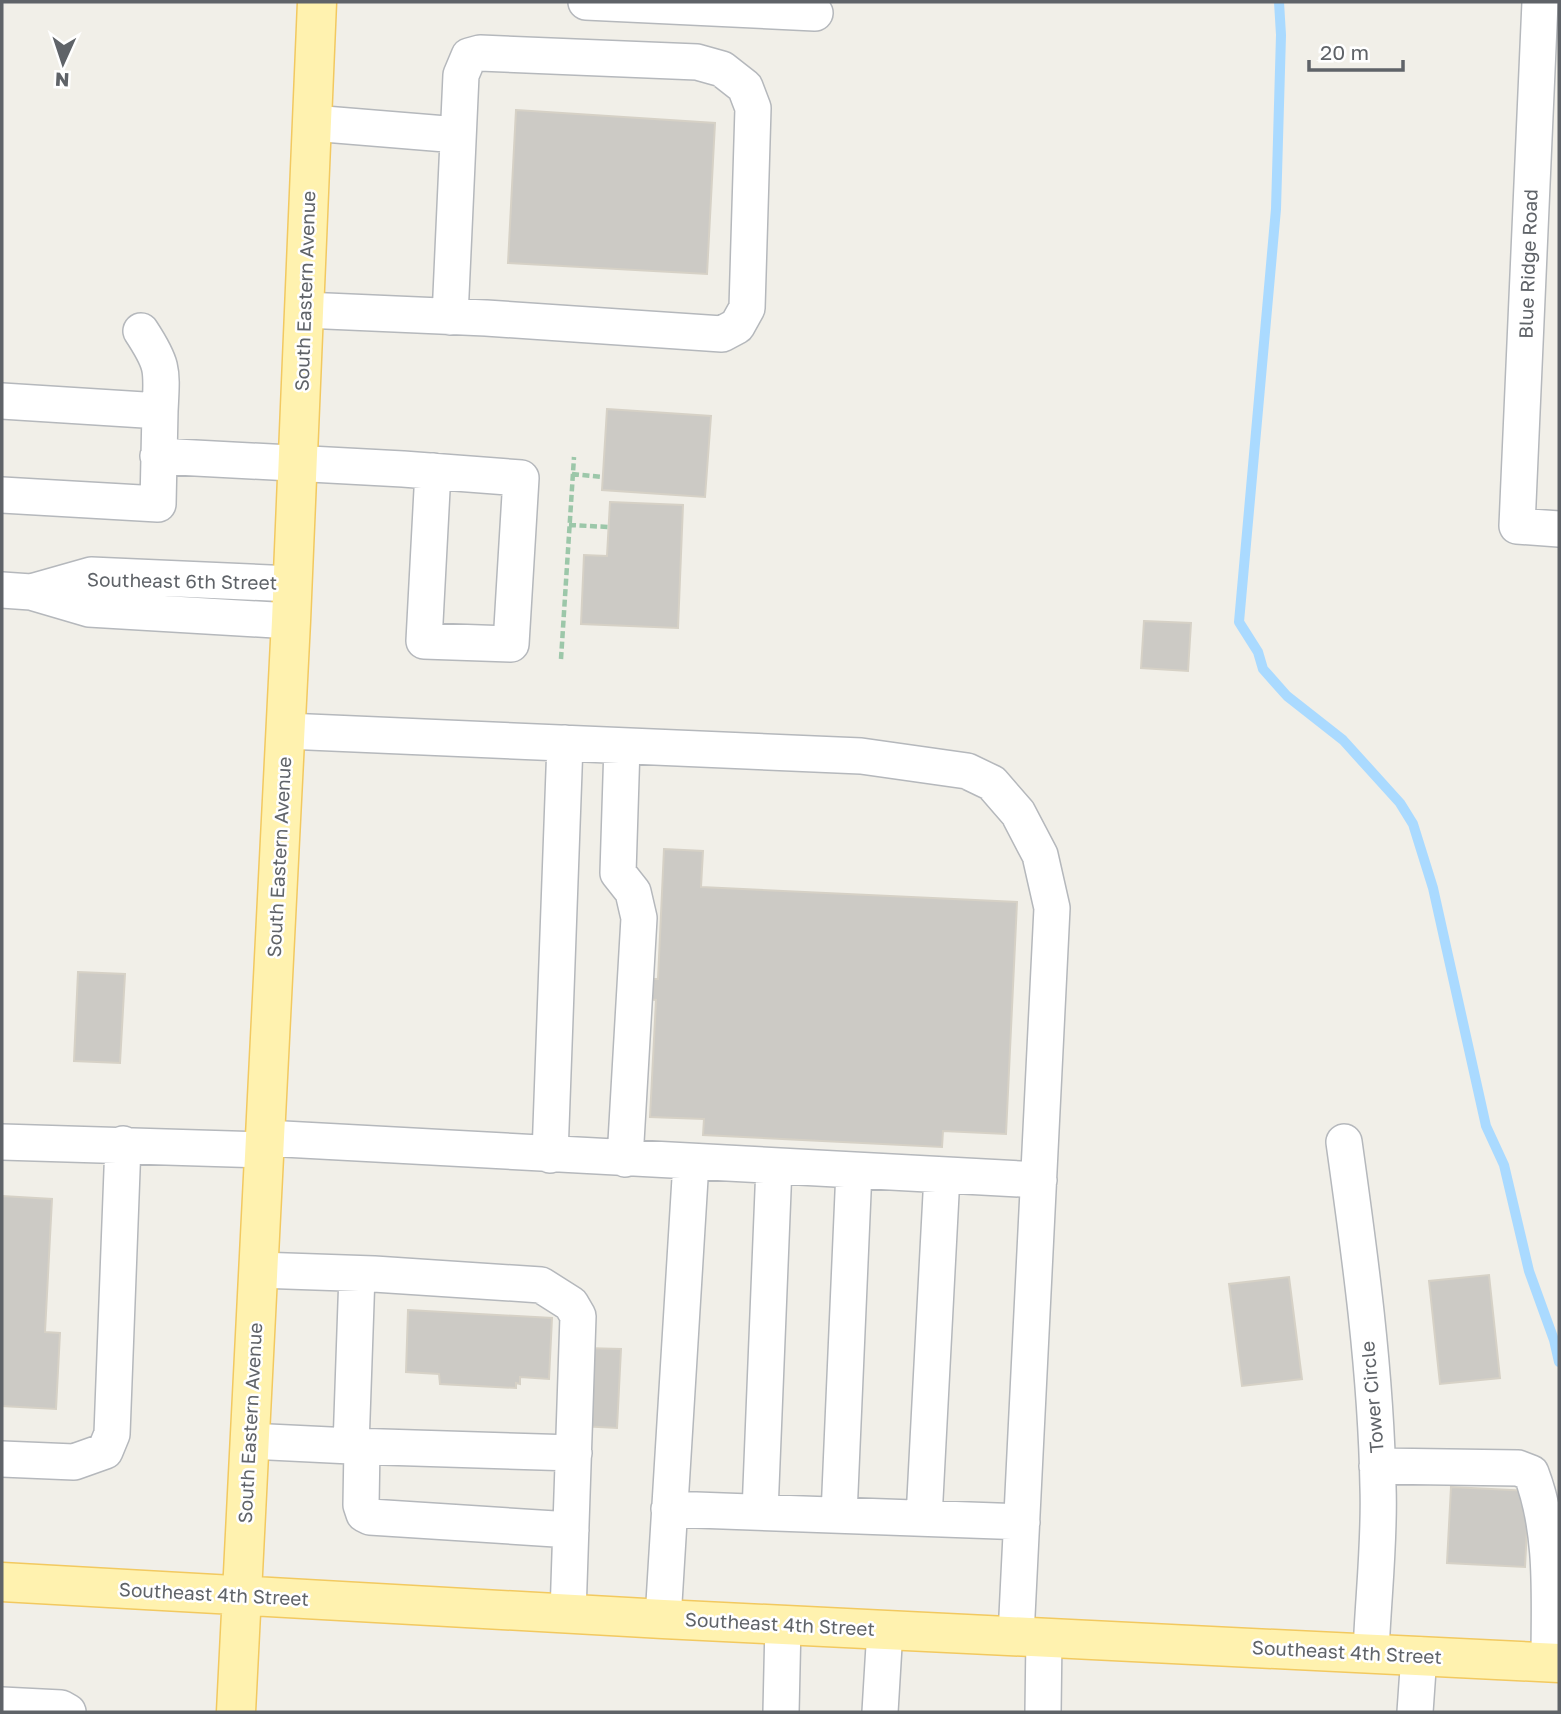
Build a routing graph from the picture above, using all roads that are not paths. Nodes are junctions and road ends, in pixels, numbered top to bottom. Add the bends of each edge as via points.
1 (317, 2) edge
2 (586, 2) edge
3 (1540, 2) edge
4 (739, 6) edge
5 (816, 13) dead end
6 (312, 123) junction
7 (458, 135) junction
8 (1546, 147) edge
9 (304, 310) junction
10 (450, 317) junction
11 (141, 331) dead end
12 (2, 401) edge
13 (160, 411) junction
14 (158, 456) junction
15 (297, 464) junction
16 (433, 471) junction
17 (2, 495) edge
18 (1559, 529) edge
19 (292, 584) junction
20 (17, 591) edge
21 (291, 621) junction
22 (285, 730) junction
23 (565, 743) junction
24 (622, 746) junction
25 (560, 871) junction
26 (618, 873) junction
27 (2, 1142) edge
28 (1344, 1142) dead end
29 (123, 1144) junction
30 (265, 1144) junction
31 (550, 1155) junction
32 (625, 1159) junction
33 (691, 1162) junction
34 (774, 1166) junction
35 (854, 1170) junction
36 (942, 1175) junction
37 (1039, 1180) junction
38 (258, 1270) junction
39 (357, 1274) junction
40 (250, 1441) junction
41 (357, 1446) junction
42 (574, 1453) junction
43 (2, 1459) edge
44 (1377, 1466) junction
45 (669, 1509) junction
46 (760, 1512) junction
47 (839, 1515) junction
48 (924, 1518) junction
49 (1021, 1522) junction
50 (571, 1530) junction
51 (2, 1582) edge
52 (242, 1595) junction
53 (568, 1614) junction
54 (663, 1619) junction
55 (783, 1624) junction
56 (885, 1629) junction
57 (1030, 1636) junction
58 (1371, 1653) junction
59 (1419, 1655) junction
60 (1554, 1663) edge
61 (2, 1705) edge
62 (68, 1712) edge
63 (236, 1712) edge
64 (781, 1712) edge
65 (880, 1712) edge
66 (1043, 1712) edge
67 (1415, 1712) edge

1 - 6 main road, South Eastern Avenue
2 - 4 street
3 - 8 street, Blue Ridge Road
4 - 5 street
6 - 7 street
6 - 9 main road, South Eastern Avenue
7 - 10 street
7 - 10 street via 461,75 469,56 480,53 697,62 722,69 745,86 753,108 747,308 737,326 722,334
8 - 18 street, Blue Ridge Road via 1517,526
9 - 10 street
9 - 15 main road, South Eastern Avenue
11 - 13 street via 159,358
12 - 13 street
13 - 14 street
14 - 15 street
14 - 17 street via 158,504
15 - 16 street
15 - 19 main road, South Eastern Avenue
16 - 16 street via 521,478 512,644 424,640
19 - 20 street, Southeast 6th Street via 91,575
19 - 21 main road, South Eastern Avenue
20 - 21 street, Southeast 6th Street via 89,609
21 - 22 main road, South Eastern Avenue
22 - 23 street
22 - 30 main road, South Eastern Avenue
23 - 24 street
23 - 25 street
24 - 26 street
24 - 37 street via 861,757 967,771 992,783 1018,813 1040,855 1052,908
25 - 26 street
25 - 31 street
26 - 32 street via 633,892 639,918
27 - 29 street
28 - 44 street, Tower Circle via 1373,1391
29 - 30 street
29 - 43 street via 112,1434 105,1451 74,1462
30 - 31 street
30 - 38 main road, South Eastern Avenue
31 - 32 street
32 - 33 street
33 - 34 street
33 - 45 street
34 - 35 street
34 - 46 street
35 - 36 street
35 - 47 street
36 - 37 street
36 - 48 street
37 - 49 street
38 - 39 street
38 - 40 main road, South Eastern Avenue
39 - 41 street
39 - 42 street via 541,1285 571,1304 578,1316
40 - 41 street
40 - 52 main road, South Eastern Avenue
41 - 42 street
41 - 50 street via 361,1504 370,1517
42 - 50 street
44 - 58 street, Tower Circle
44 - 60 street via 1518,1468 1531,1473 1539,1493 1550,1561
45 - 46 street
45 - 54 street
46 - 47 street
47 - 48 street
48 - 49 street
49 - 57 street
50 - 53 street
51 - 52 main road, Southeast 4th Street
52 - 53 main road, Southeast 4th Street
52 - 63 main road, South Eastern Avenue
53 - 54 main road, Southeast 4th Street
54 - 55 main road, Southeast 4th Street
55 - 56 main road, Southeast 4th Street
55 - 64 street
56 - 57 main road, Southeast 4th Street
56 - 65 street
57 - 58 main road, Southeast 4th Street
57 - 66 street
58 - 59 main road, Southeast 4th Street
59 - 60 main road, Southeast 4th Street
59 - 67 street
61 - 62 street

